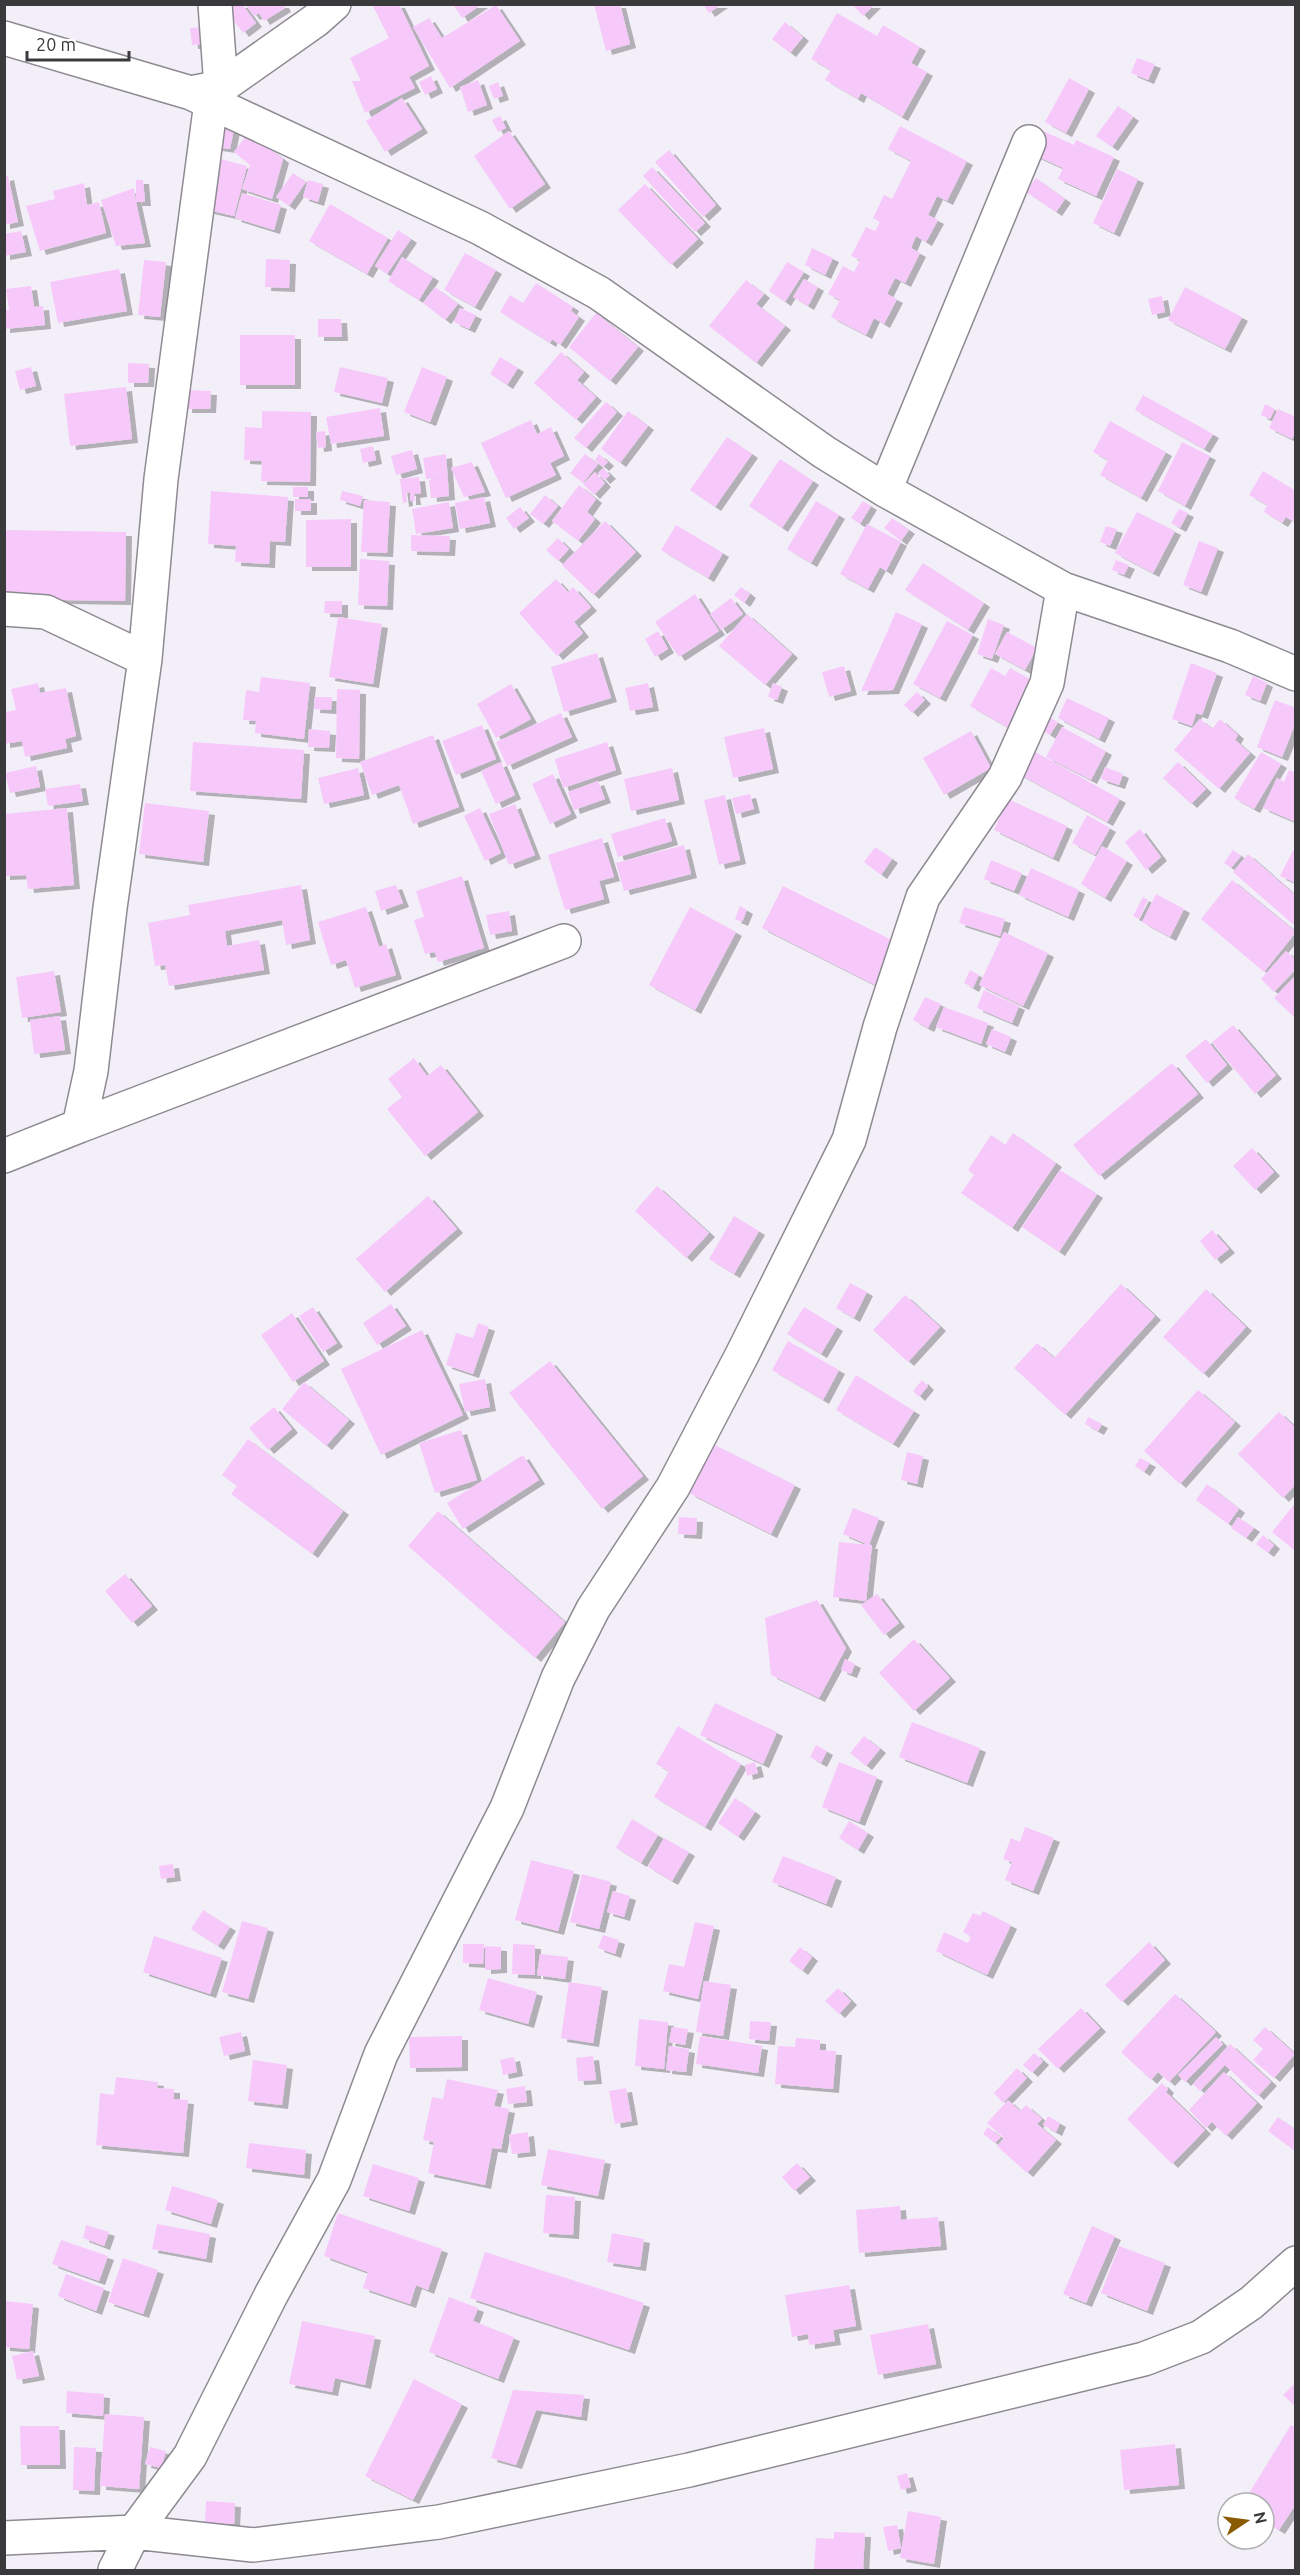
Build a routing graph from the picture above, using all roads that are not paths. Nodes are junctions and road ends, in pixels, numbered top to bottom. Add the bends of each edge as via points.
1 (215, 4) edge
2 (334, 4) edge
3 (4, 38) edge
4 (208, 94) junction
5 (1029, 142) dead end
6 (885, 490) junction
7 (1063, 589) junction
8 (4, 609) edge
9 (145, 659) junction
10 (1296, 674) edge
11 (564, 942) dead end
12 (79, 1126) junction
13 (4, 1156) edge
14 (1296, 2264) edge
15 (134, 2532) junction
16 (4, 2538) edge
17 (115, 2571) edge

1 - 4 street
2 - 4 street
3 - 4 street
4 - 6 street via 470,223 599,293 824,452
4 - 9 street via 161,479
5 - 6 street
6 - 7 street
7 - 10 street via 1230,646
7 - 15 street via 1047,683 1005,777 923,897 880,1027 849,1140 673,1487 593,1609 558,1678 507,1808 381,2054 334,2180 190,2456
8 - 9 street via 46,612
9 - 12 street via 91,1071
11 - 12 street
12 - 13 street
14 - 15 street via 1251,2303 1201,2337 1144,2359 689,2470 439,2522 254,2545
15 - 16 street
15 - 17 street

